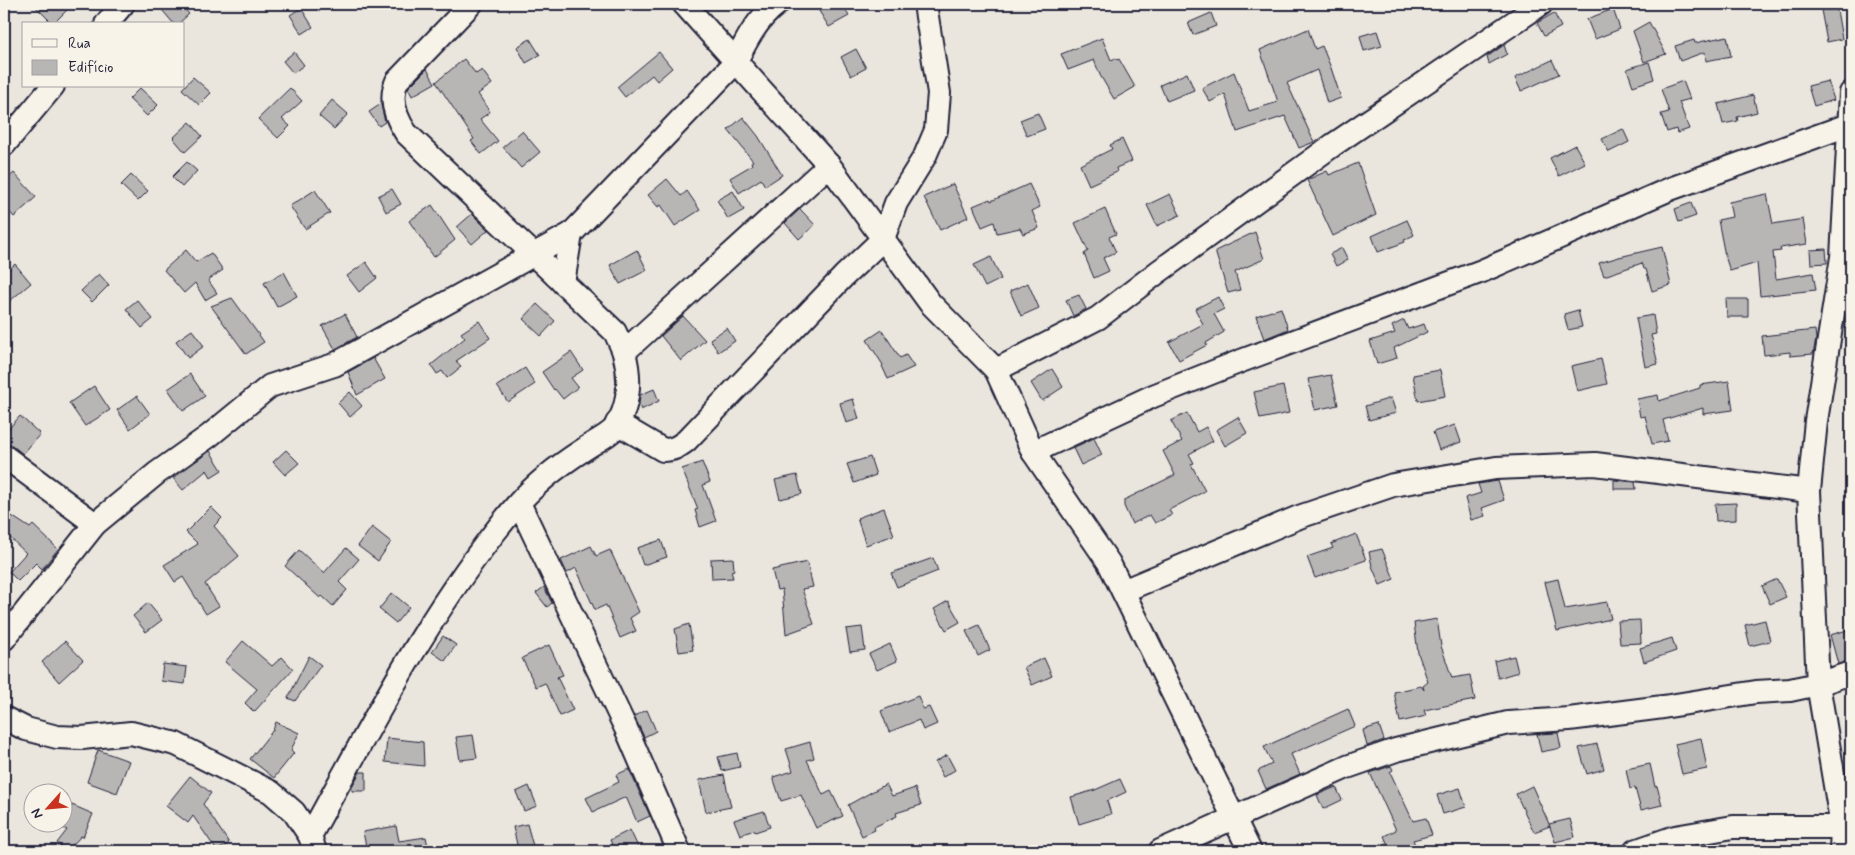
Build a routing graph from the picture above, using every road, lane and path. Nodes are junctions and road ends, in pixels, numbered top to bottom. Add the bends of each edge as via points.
1 (122, 4) edge
2 (470, 4) edge
3 (684, 4) edge
4 (777, 4) edge
5 (925, 4) edge
6 (1541, 4) edge
7 (108, 22) edge
8 (735, 63) junction
9 (51, 88) edge
10 (1851, 93) edge
11 (1850, 125) edge
12 (4, 145) edge
13 (829, 165) junction
14 (571, 234) junction
15 (883, 239) junction
16 (532, 255) junction
17 (563, 283) junction
18 (624, 352) junction
19 (996, 370) junction
20 (617, 423) junction
21 (1033, 452) junction
22 (4, 456) edge
23 (1809, 491) junction
24 (519, 503) junction
25 (95, 524) junction
26 (1123, 592) junction
27 (4, 639) edge
28 (1851, 673) edge
29 (1818, 684) junction
30 (4, 718) edge
31 (1233, 818) junction
32 (1842, 827) junction
33 (313, 843) edge
34 (679, 851) edge
35 (1160, 851) edge
36 (1250, 851) edge
37 (1635, 851) edge
38 (1841, 851) edge

1 - 7 street
2 - 16 street via 397,81 394,106 397,119 406,133
3 - 8 street
4 - 8 street via 769,9 747,37
5 - 15 street via 939,93 936,130 925,156 896,203
6 - 19 street via 1334,145 1098,318
8 - 13 street
8 - 14 street
9 - 12 street
10 - 11 street
11 - 21 street via 1670,189 1482,271 1162,393
11 - 23 street via 1842,257 1816,421
13 - 15 street
13 - 18 street
14 - 16 street
14 - 17 street
15 - 19 street via 930,303
15 - 20 street via 678,447 663,450
16 - 17 street
16 - 25 street via 334,365 270,386
17 - 18 street via 615,332
18 - 20 street via 628,383 626,407
19 - 21 street
20 - 24 street via 614,430 546,476
21 - 26 street via 1110,563
22 - 25 street
23 - 26 street via 1595,464 1496,468 1393,485 1299,517
23 - 29 street
24 - 33 street via 484,544 421,638
24 - 34 street via 629,736
25 - 27 street
26 - 31 street
28 - 29 street
29 - 31 street via 1568,720 1508,723 1396,750 1347,767
29 - 32 street
30 - 33 street via 26,729 56,737 131,733 176,744 271,792 294,812
31 - 35 street
31 - 36 street
32 - 37 street via 1733,827 1675,837
32 - 38 street

